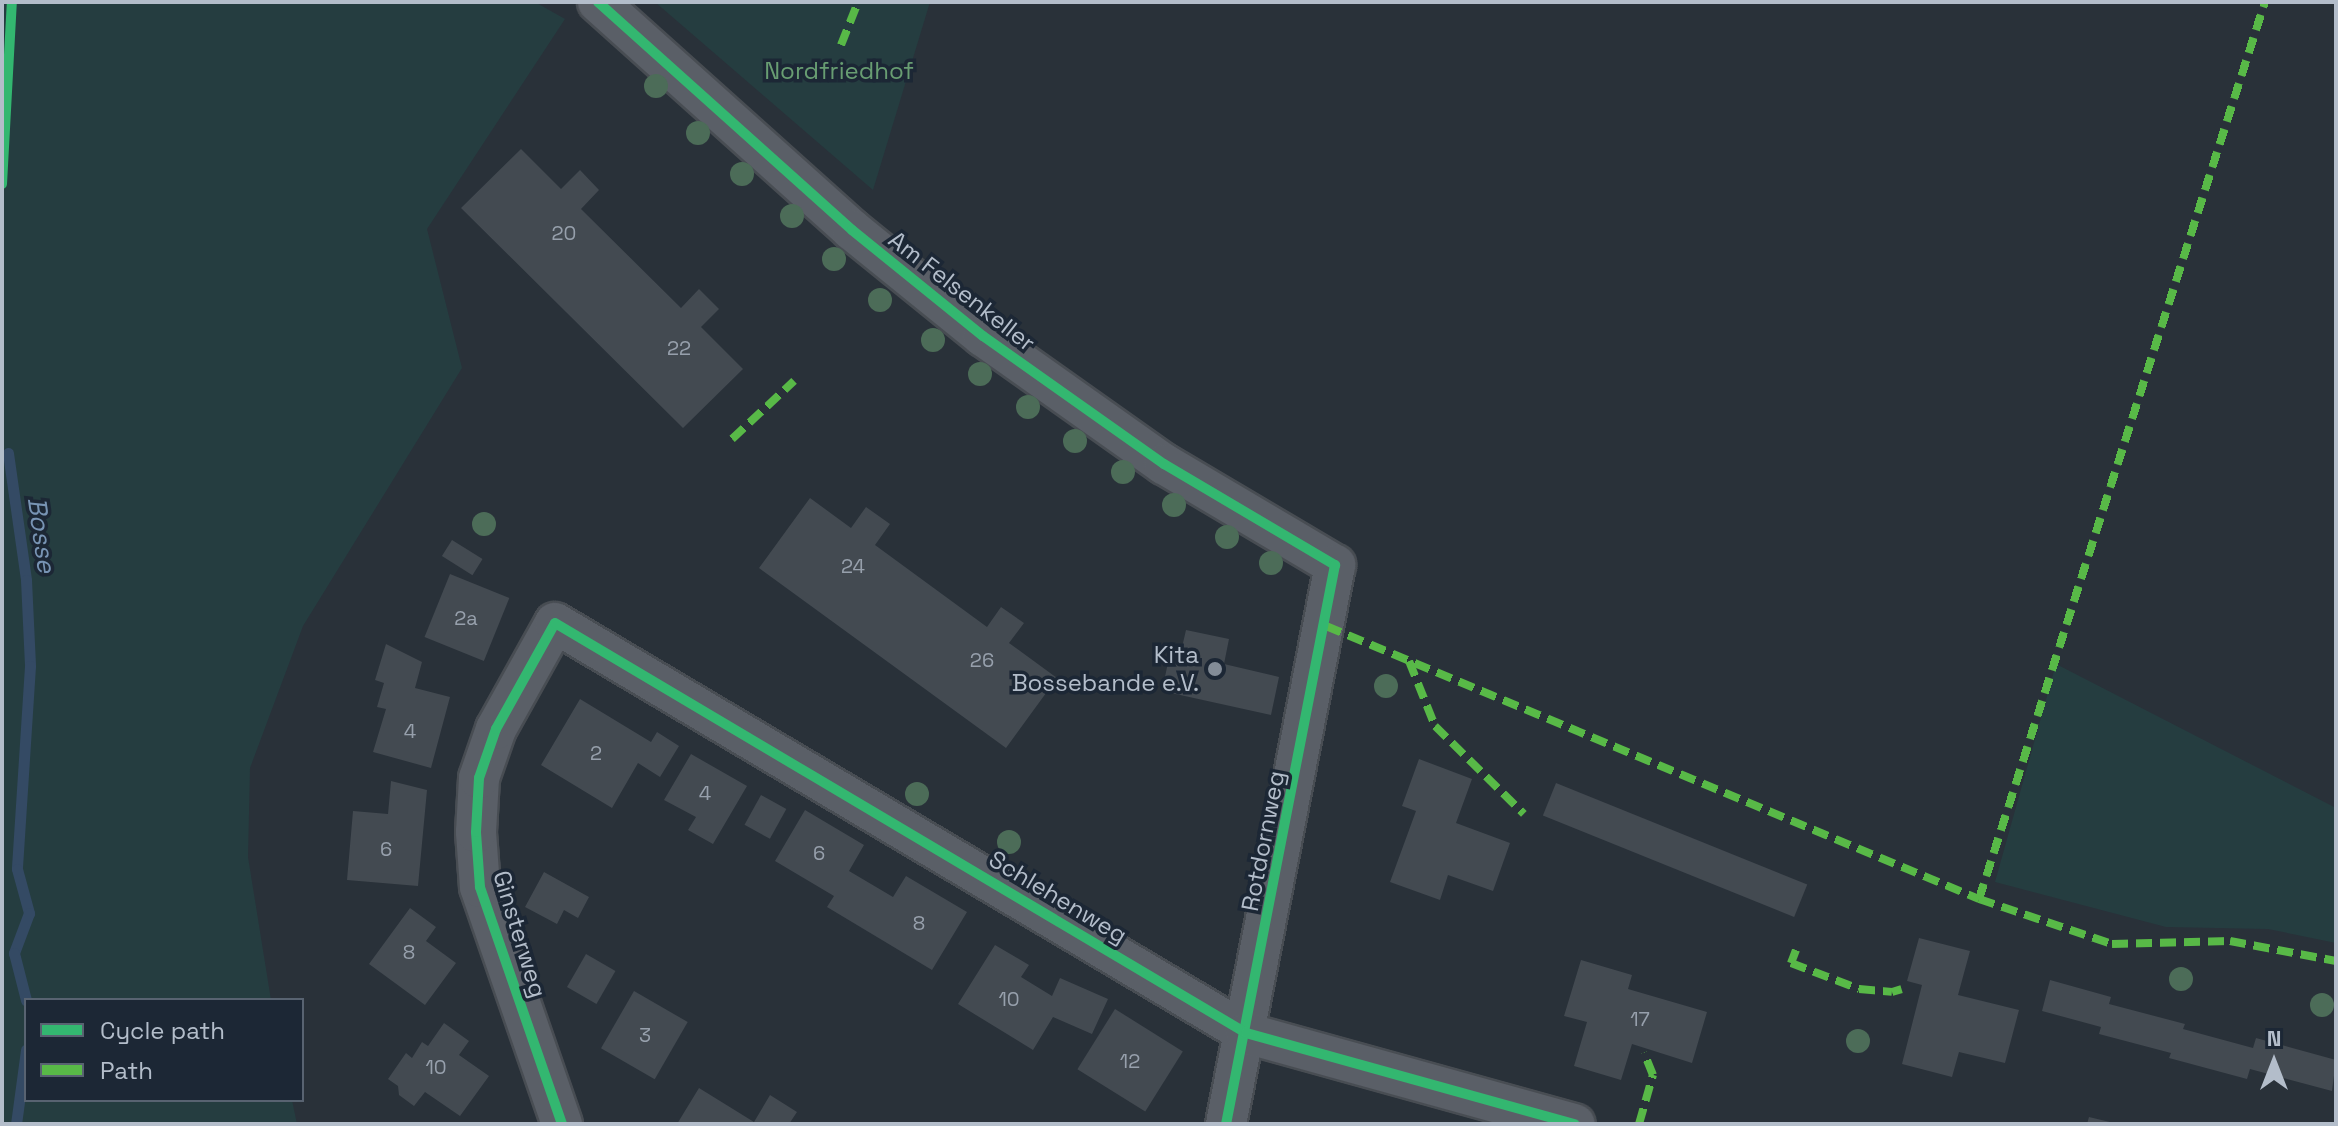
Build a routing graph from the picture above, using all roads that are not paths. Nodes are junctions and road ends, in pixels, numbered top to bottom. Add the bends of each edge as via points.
1 (598, 2) edge
2 (1335, 565) joint
3 (555, 623) joint
4 (1246, 1033) junction
5 (562, 1124) edge
6 (1226, 1124) edge
7 (1575, 1124) edge

1 - 2 street, Am Felsenkeller via 852,230 983,336 1164,464
2 - 4 street, Rotdornweg
3 - 4 street, Schlehenweg
3 - 5 street, Ginsterweg via 496,729 479,778 476,832 480,887
4 - 6 street, Rotdornweg
4 - 7 street, Schlehenweg

